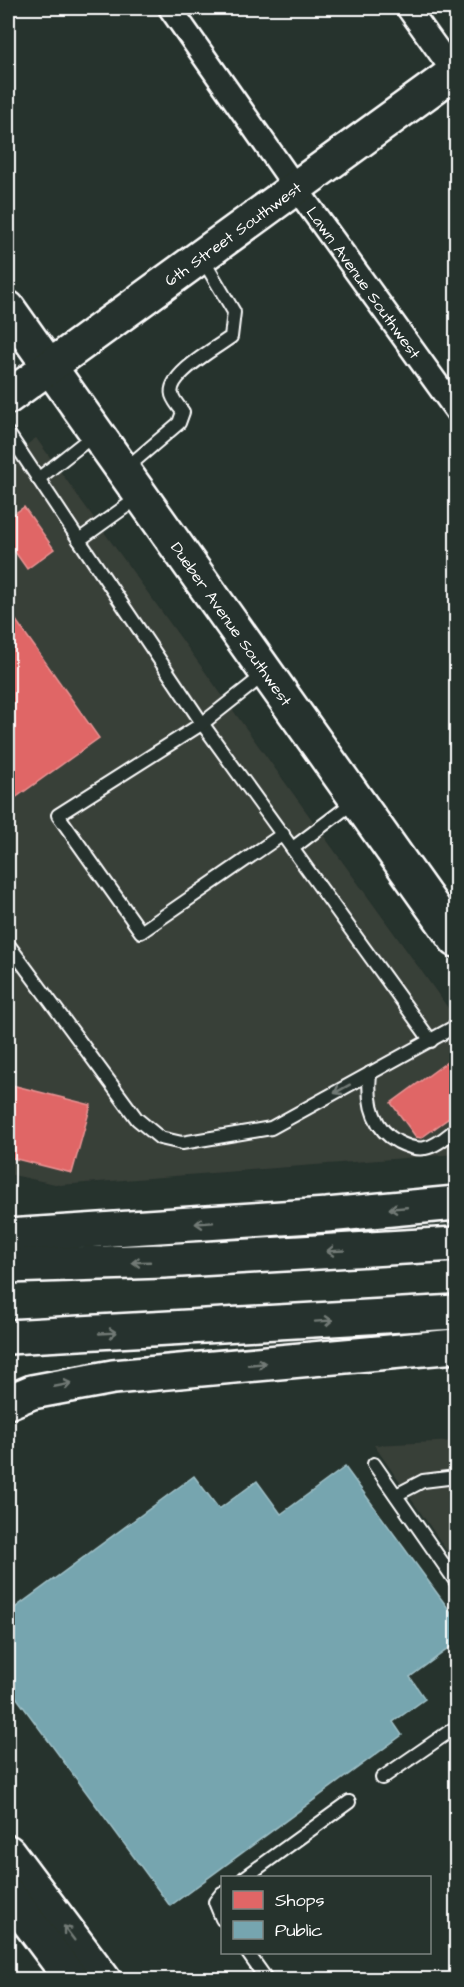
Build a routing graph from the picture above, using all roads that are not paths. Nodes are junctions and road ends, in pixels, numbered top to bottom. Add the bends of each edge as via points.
1 (170, 8) edge
2 (408, 8) edge
3 (456, 73) edge
4 (296, 188) junction
5 (202, 257) junction
6 (8, 308) edge
7 (50, 367) junction
8 (8, 397) edge
9 (456, 410) edge
10 (8, 434) edge
11 (96, 434) junction
12 (12, 448) edge
13 (38, 479) junction
14 (132, 484) junction
15 (79, 540) junction
16 (266, 673) junction
17 (203, 723) junction
18 (356, 800) junction
19 (283, 834) junction
20 (293, 848) junction
21 (456, 940) edge
22 (8, 944) edge
23 (456, 1026) edge
24 (431, 1041) junction
25 (370, 1073) junction
26 (456, 1129) edge
27 (456, 1203) edge
28 (8, 1236) edge
29 (456, 1244) edge
30 (8, 1266) edge
31 (456, 1312) edge
32 (8, 1337) edge
33 (456, 1346) edge
34 (8, 1402) edge
35 (374, 1464) dead end
36 (456, 1477) edge
37 (396, 1495) junction
38 (456, 1582) edge
39 (456, 1726) edge
40 (382, 1778) dead end
41 (349, 1802) dead end
42 (8, 1852) edge
43 (247, 1876) edge
44 (8, 1894) edge
45 (221, 1894) edge
46 (221, 1917) edge
47 (248, 1954) edge
48 (72, 1980) edge
49 (104, 1980) edge
50 (267, 1980) edge

1 - 4 street, Lawn Avenue Southwest
2 - 3 street
3 - 4 main road, 6th Street Southwest
4 - 5 main road, 6th Street Southwest
4 - 9 street, Lawn Avenue Southwest
5 - 7 main road, 6th Street Southwest
5 - 14 lane via 234,312 231,337 173,382 172,394 183,412 179,423
6 - 7 main road, Dueber Avenue Southwest
7 - 8 main road, 6th Street Southwest
7 - 11 main road, Dueber Avenue Southwest
10 - 12 lane
11 - 13 lane
11 - 14 main road, Dueber Avenue Southwest
12 - 13 lane
13 - 15 lane
14 - 15 lane
14 - 16 main road, Dueber Avenue Southwest
15 - 17 lane
16 - 17 lane
16 - 18 main road, Dueber Avenue Southwest
17 - 19 lane
17 - 19 lane via 58,815 141,932
18 - 20 lane
18 - 21 main road, Dueber Avenue Southwest
19 - 20 lane
20 - 24 lane
25 -> 22 lane via 271,1128 182,1143 167,1141 137,1119
23 - 24 lane
24 - 25 lane
25 - 26 lane via 372,1110 391,1138 408,1147 426,1148
27 -> 28 main road
29 -> 30 main road
32 -> 31 main road
34 -> 33 main road via 32,1392 113,1377
35 - 37 lane
36 - 37 lane via 423,1481
37 - 38 lane
39 - 40 lane
41 - 43 lane
49 -> 42 main road
44 - 48 main road
45 - 46 lane via 214,1902
47 - 50 lane

